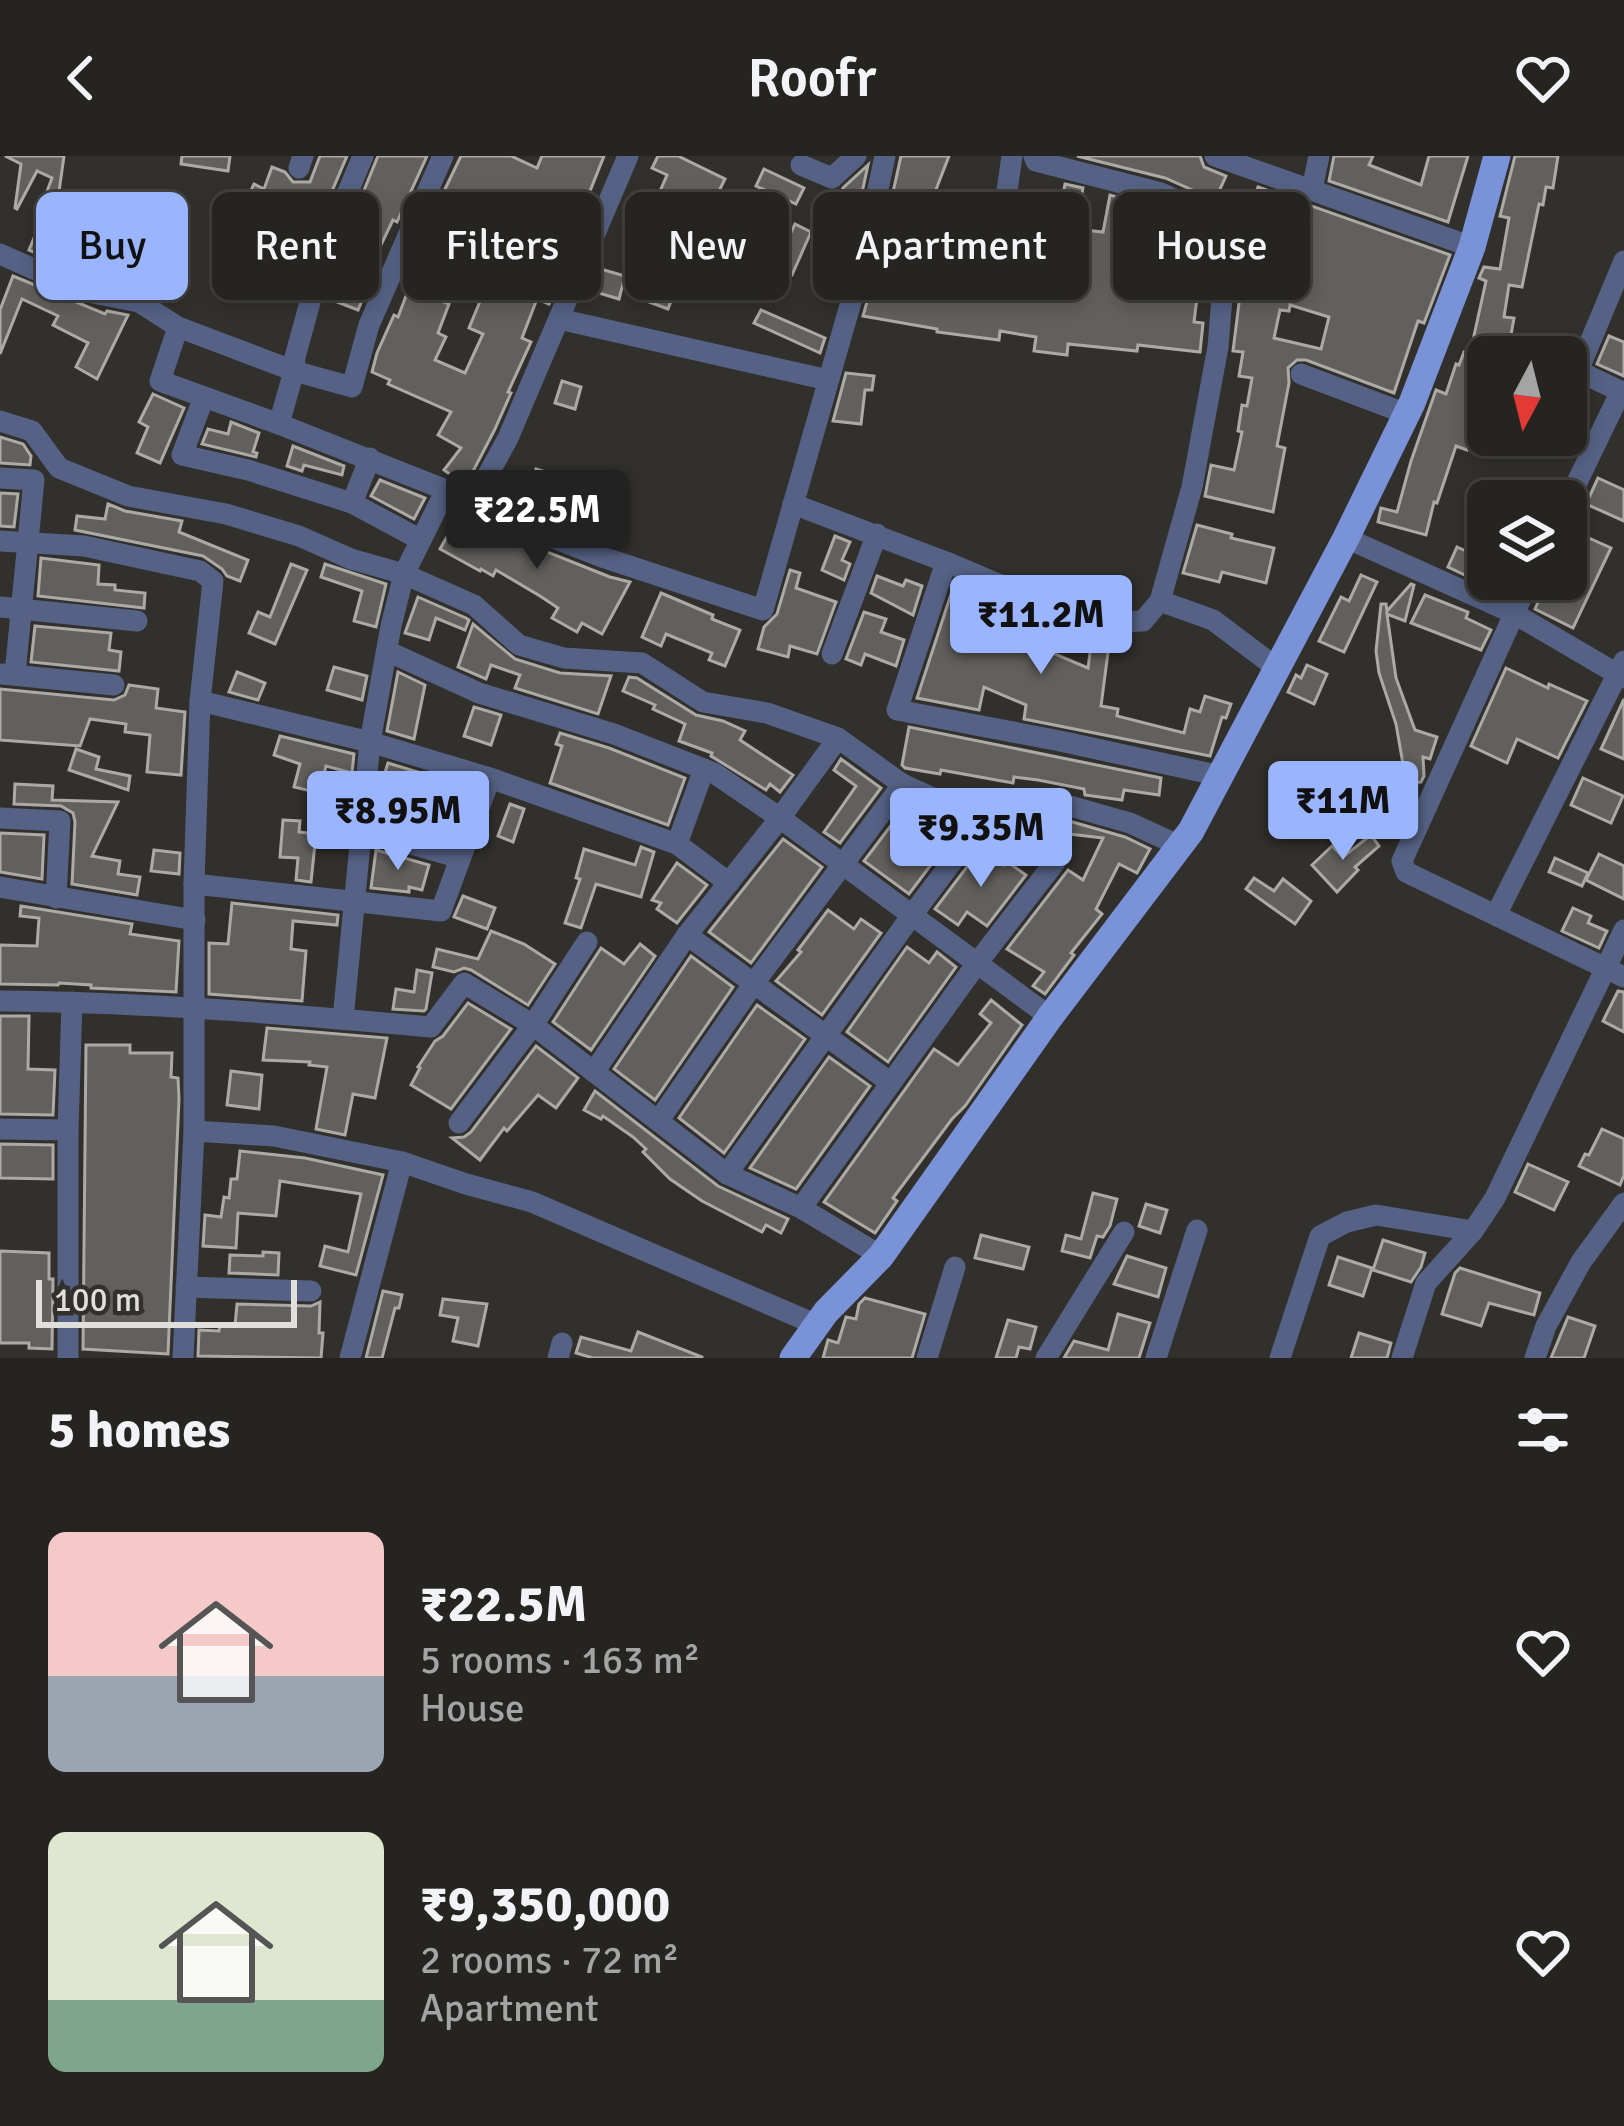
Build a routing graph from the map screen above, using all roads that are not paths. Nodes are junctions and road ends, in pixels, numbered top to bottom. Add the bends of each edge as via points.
1 (363, 156) edge
2 (443, 156) edge
3 (628, 156) edge
4 (856, 156) edge
5 (885, 156) edge
6 (1012, 156) edge
7 (1034, 156) edge
8 (1215, 156) edge
9 (1319, 156) edge
10 (1497, 156) edge
11 (802, 165) dead end
12 (1312, 189) junction
13 (877, 192) edge
14 (1007, 192) edge
15 (1472, 247) junction
16 (0, 254) edge
17 (1624, 261) edge
18 (851, 300) edge
19 (559, 319) junction
20 (178, 327) junction
21 (294, 371) junction
22 (1301, 374) dead end
23 (828, 380) junction
24 (1623, 392) edge
25 (203, 398) junction
26 (1407, 414) junction
27 (0, 421) edge
28 (278, 424) junction
29 (370, 458) junction
30 (0, 478) edge
31 (1579, 480) edge
32 (446, 490) junction
33 (478, 493) junction
34 (352, 503) junction
35 (793, 504) junction
36 (877, 534) junction
37 (1346, 538) junction
38 (422, 539) junction
39 (0, 541) edge
40 (27, 542) junction
41 (946, 562) junction
42 (404, 574) junction
43 (1520, 600) edge
44 (1160, 601) junction
45 (11, 608) edge
46 (1513, 613) junction
47 (137, 621) dead end
48 (387, 651) junction
49 (832, 654) dead end
50 (1278, 669) junction
51 (1622, 671) edge
52 (7, 674) edge
53 (114, 686) dead end
54 (200, 701) junction
55 (838, 738) junction
56 (370, 742) junction
57 (704, 769) junction
58 (1221, 776) junction
59 (490, 778) junction
60 (903, 784) junction
61 (0, 818) edge
62 (780, 818) junction
63 (361, 830) junction
64 (676, 844) junction
65 (1180, 845) junction
66 (961, 850) dead end
67 (460, 858) junction
68 (1055, 862) dead end
69 (842, 865) junction
70 (729, 883) junction
71 (194, 884) junction
72 (0, 887) edge
73 (56, 898) junction
74 (355, 900) junction
75 (912, 915) junction
76 (1496, 915) junction
77 (195, 920) junction
78 (1624, 930) edge
79 (687, 935) junction
80 (586, 942) dead end
81 (978, 962) junction
82 (1615, 973) edge
83 (754, 983) junction
84 (0, 1001) edge
85 (72, 1002) junction
86 (192, 1009) junction
87 (1050, 1017) junction
88 (343, 1019) junction
89 (533, 1025) junction
90 (825, 1036) junction
91 (594, 1072) junction
92 (891, 1083) junction
93 (659, 1120) junction
94 (459, 1123) dead end
95 (0, 1129) edge
96 (68, 1130) junction
97 (194, 1131) junction
98 (402, 1162) junction
99 (727, 1174) junction
100 (1624, 1203) edge
101 (801, 1208) junction
102 (1617, 1228) edge
103 (1198, 1230) dead end
104 (1473, 1231) junction
105 (1124, 1232) dead end
106 (881, 1256) junction
107 (955, 1267) dead end
108 (186, 1287) junction
109 (311, 1292) dead end
110 (817, 1325) junction
111 (68, 1358) edge
112 (183, 1358) edge
113 (350, 1358) edge
114 (793, 1358) edge
115 (927, 1358) edge
116 (1046, 1358) edge
117 (1156, 1358) edge
118 (1280, 1358) edge
119 (1402, 1358) edge
120 (1535, 1358) edge

1 - 21 street via 326,244
2 - 21 street via 369,325 352,387
3 - 19 street
4 - 11 street via 832,178
5 - 13 street
6 - 14 street
7 - 44 street via 1228,223 1218,347
8 - 12 street
9 - 12 street
10 - 15 main road
12 - 15 street
15 - 26 main road
16 - 20 street via 82,292 140,302
17 - 24 street via 1578,370
18 - 23 street
19 - 23 street
19 - 33 street
20 - 21 street
20 - 25 street via 160,381
21 - 28 street
22 - 26 street
23 - 35 street
24 - 31 street
25 - 28 street
25 - 34 street via 182,455
26 - 37 main road
27 - 42 street via 32,431 58,468 128,496 226,514
28 - 29 street
29 - 32 street
29 - 34 street
30 - 40 street via 34,480
32 - 33 street
32 - 38 street
33 - 35 street via 523,526 763,610
34 - 38 street
35 - 36 street
36 - 41 street
36 - 49 street
37 - 46 street
37 - 50 main road
38 - 42 street
39 - 40 street
40 - 45 street
40 - 54 street via 153,559 213,581
41 - 44 street via 1090,623 1143,621
41 - 58 street via 897,710
42 - 48 street
42 - 55 street via 474,605 519,645 642,664 703,702
43 - 46 street
44 - 50 street via 1213,620
45 - 47 street
45 - 52 street
46 - 51 street
46 - 76 street via 1402,861 1406,872
48 - 56 street
48 - 57 street via 478,693
50 - 58 main road
51 - 76 street
52 - 53 street
54 - 56 street
54 - 71 street
55 - 60 street
55 - 62 street
56 - 59 street
56 - 63 street
57 - 62 street
57 - 64 street
58 - 65 main road
59 - 64 street
59 - 67 street
60 - 65 street via 956,808 1070,806
60 - 69 street
61 - 73 street via 60,820
62 - 69 street
62 - 70 street
63 - 67 street
63 - 74 street
64 - 70 street
65 - 87 main road
66 - 75 street
67 - 74 street via 441,911
68 - 81 street
69 - 75 street
69 - 83 street
70 - 79 street
71 - 74 street
71 - 77 street
72 - 73 street
73 - 77 street
74 - 88 street
75 - 81 street
75 - 90 street
76 - 82 street
77 - 86 street
78 - 82 street
79 - 83 street
79 - 91 street
80 - 89 street
81 - 87 street
81 - 92 street
82 - 104 street
83 - 90 street
83 - 93 street
84 - 85 street
85 - 86 street
85 - 96 street
86 - 88 street
86 - 97 street
87 - 106 main road
88 - 89 street via 431,1027 464,983
89 - 91 street
89 - 94 street
90 - 92 street
90 - 99 street
91 - 93 street
92 - 101 street
93 - 99 street
95 - 96 street
96 - 111 street
97 - 98 street via 274,1136
97 - 108 street
98 - 110 street via 532,1202
98 - 113 street
99 - 101 street
100 - 102 street
101 - 106 street
102 - 120 street via 1582,1262
103 - 117 street
104 - 118 street via 1376,1215 1320,1237
104 - 119 street via 1426,1283
105 - 116 street
106 - 110 main road
107 - 115 street
108 - 109 street
108 - 112 street
110 - 114 main road

